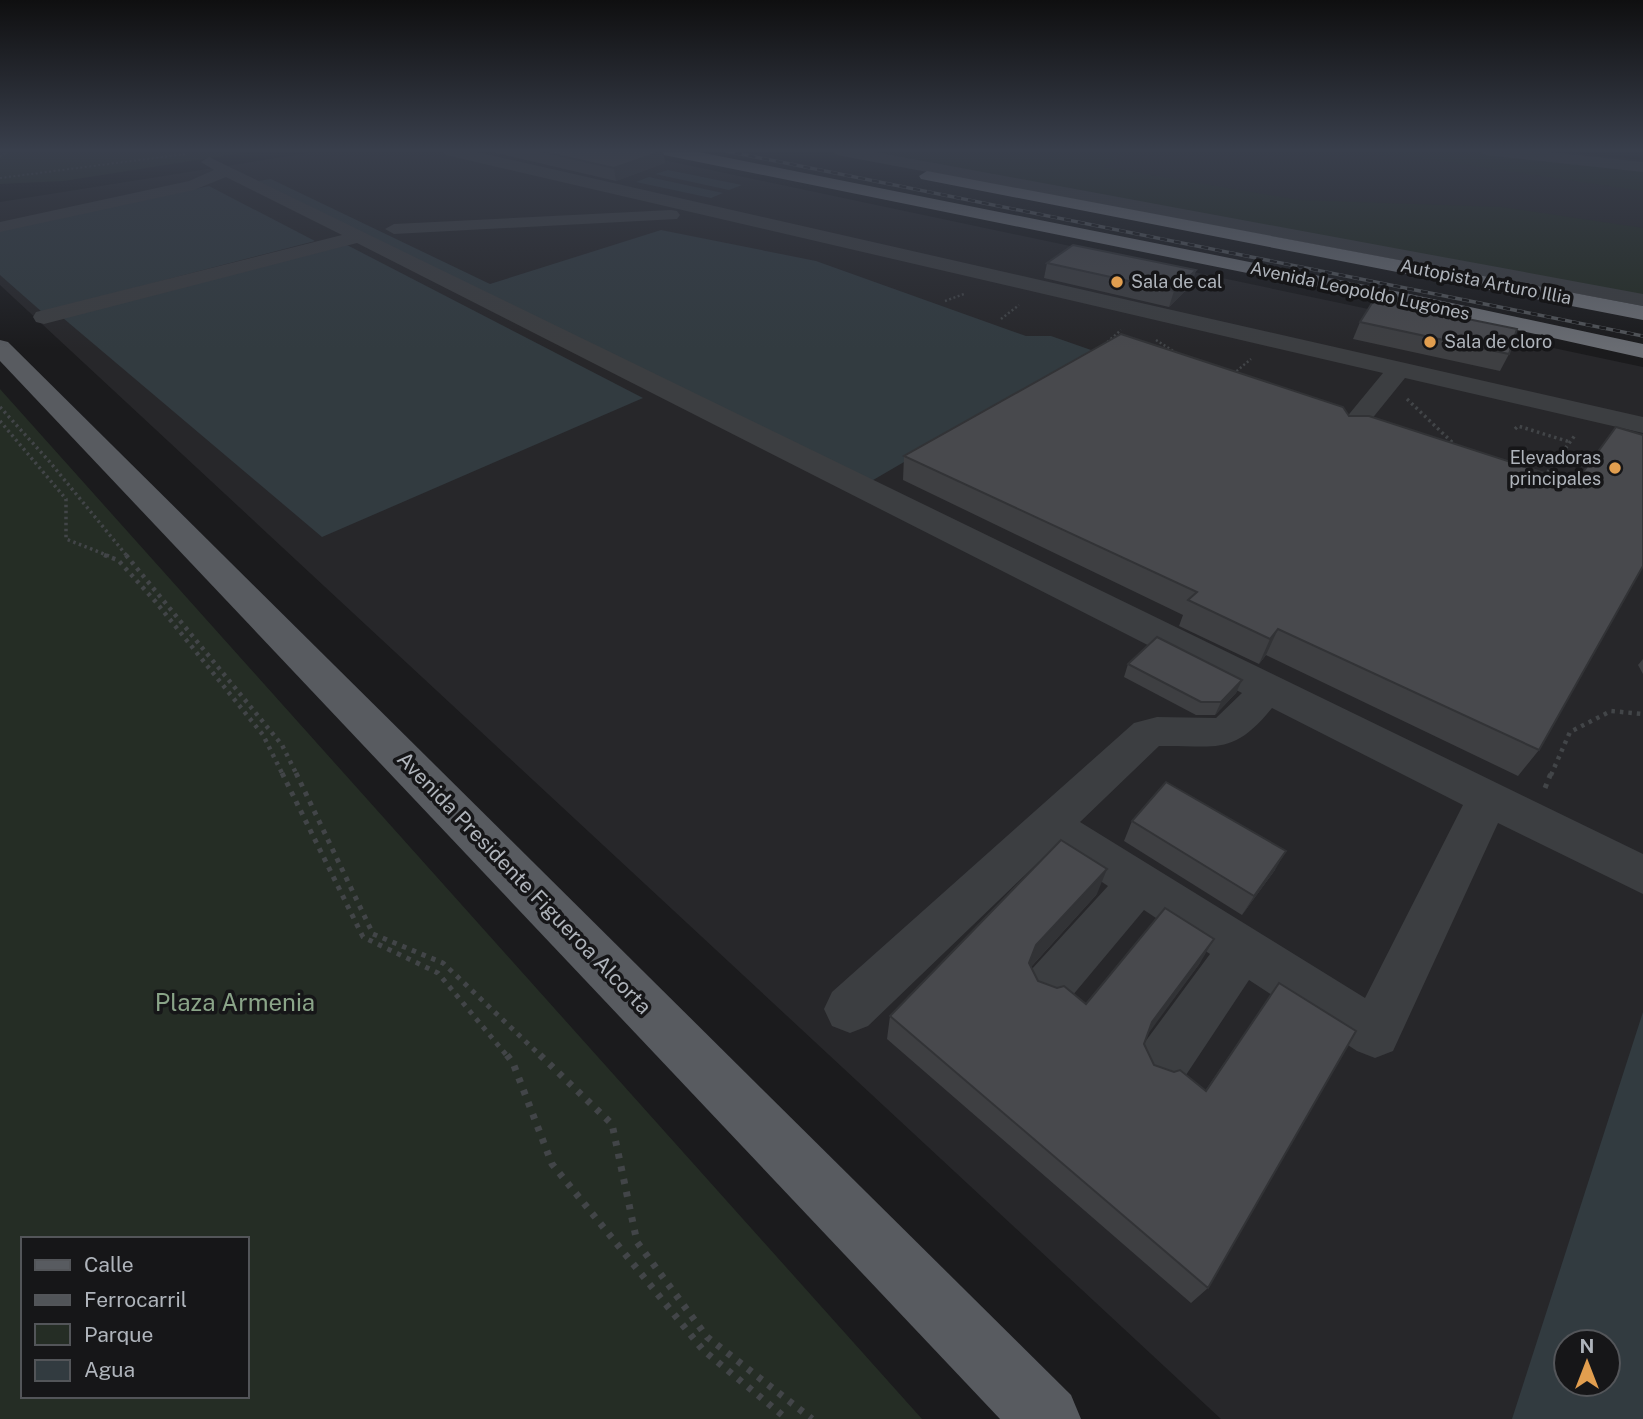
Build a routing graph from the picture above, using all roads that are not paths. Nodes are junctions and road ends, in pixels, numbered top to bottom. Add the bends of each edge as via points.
1 (50, 216) edge
2 (317, 216) edge
3 (660, 216) edge
4 (729, 216) edge
5 (993, 216) edge
6 (1151, 216) edge
7 (1179, 216) edge
8 (0, 227) edge
9 (394, 229) dead end
10 (358, 237) junction
11 (1643, 300) edge
12 (1643, 313) edge
13 (44, 317) dead end
14 (0, 347) edge
15 (1643, 351) edge
16 (1394, 375) junction
17 (1643, 425) edge
18 (1349, 430) edge
19 (1268, 689) junction
20 (1488, 798) junction
21 (1051, 825) junction
22 (1643, 875) edge
23 (1140, 882) junction
24 (1242, 948) junction
25 (1049, 986) edge
26 (849, 1009) dead end
27 (1161, 1065) edge
28 (1047, 1419) edge

1 - 8 lane
2 - 10 lane
3 - 9 lane
4 - 16 lane via 1143,310
5 - 15 highway, Avenida Leopoldo Lugones
6 - 12 highway, Autopista Arturo Illia
7 - 11 lane
10 - 13 lane
10 - 19 lane
14 - 28 main road, Avenida Presidente Figueroa Alcorta
16 - 17 lane
16 - 18 lane
19 - 20 lane
19 - 21 lane via 1229,729 1148,733
20 - 22 lane
20 - 24 lane via 1375,1033
21 - 23 lane
21 - 26 lane
23 - 24 lane
23 - 25 lane
24 - 27 lane

